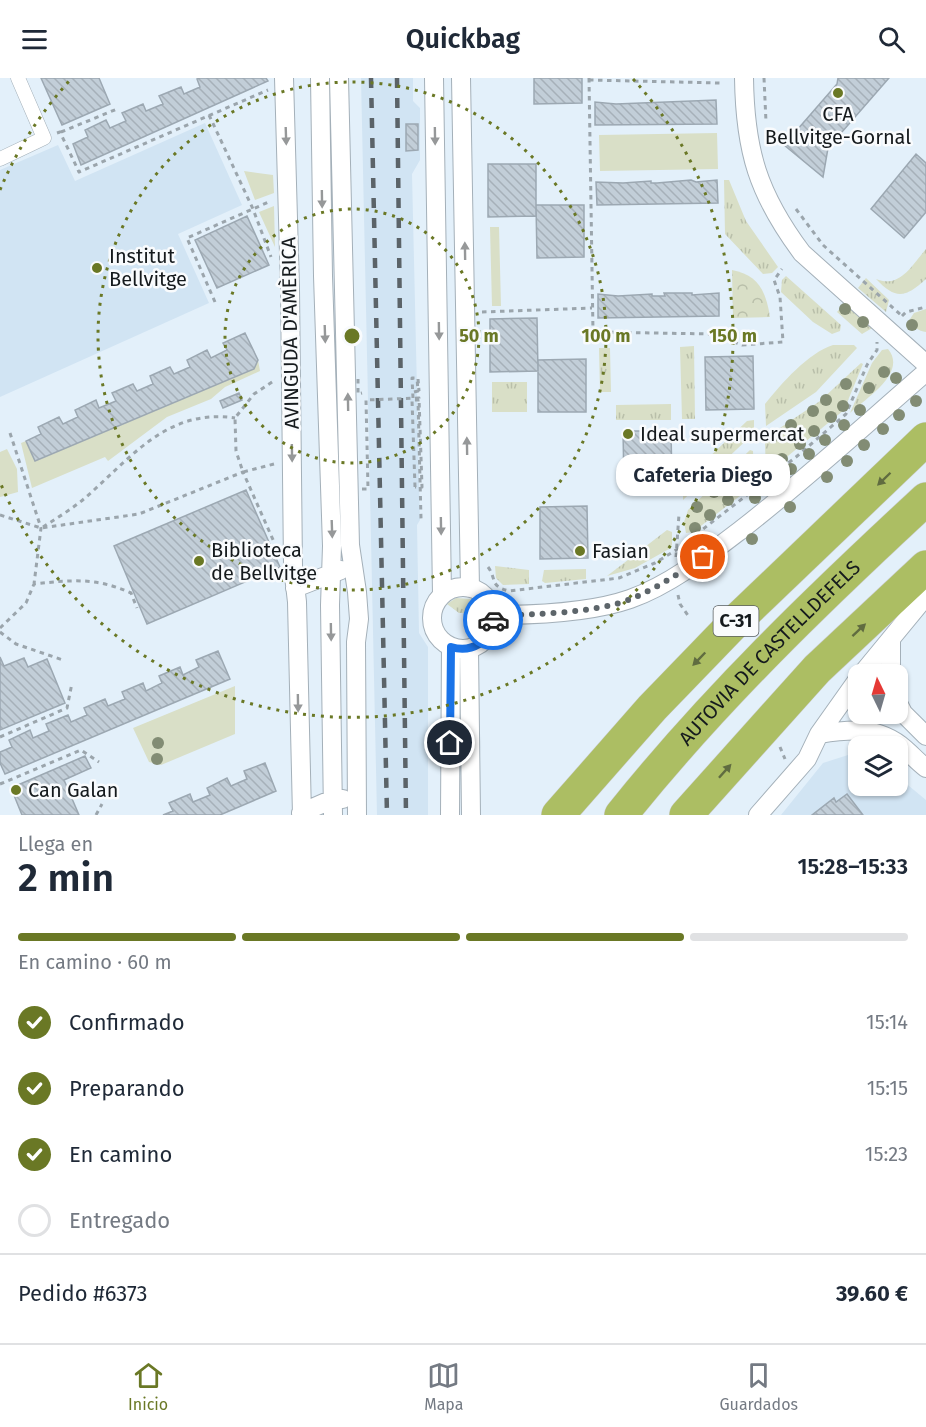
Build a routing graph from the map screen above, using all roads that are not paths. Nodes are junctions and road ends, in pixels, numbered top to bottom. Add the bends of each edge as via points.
1 (18, 78) edge
2 (320, 78) edge
3 (339, 78) edge
4 (434, 78) edge
5 (461, 78) edge
6 (744, 78) edge
7 (280, 82) edge
8 (0, 159) edge
9 (926, 364) edge
10 (926, 372) edge
11 (926, 439) edge
12 (926, 499) edge
13 (352, 564) junction
14 (926, 567) edge
15 (332, 573) junction
16 (295, 588) junction
17 (470, 588) junction
18 (442, 595) junction
19 (926, 596) edge
20 (494, 615) junction
21 (891, 639) junction
22 (356, 642) junction
23 (460, 648) junction
24 (870, 664) edge
25 (891, 664) edge
26 (848, 693) edge
27 (908, 718) edge
28 (819, 734) junction
29 (926, 736) edge
30 (926, 768) edge
31 (333, 807) edge
32 (357, 807) edge
33 (626, 811) edge
34 (302, 814) edge
35 (450, 815) edge
36 (471, 815) edge
37 (558, 815) edge
38 (686, 815) edge
39 (758, 815) edge

1 - 8 street via 44,138
2 -> 15 street, AVINGUDA D'AMÈRICA
13 -> 3 street, AVINGUDA D'AMÈRICA
4 -> 18 street
17 -> 5 street
6 - 9 street via 749,148 759,181 786,230 802,253
7 -> 16 street, AVINGUDA D'AMÈRICA
10 - 20 street via 798,486 676,576 629,600 583,609
11 -> 37 highway, AUTOVIA DE CASTELLDEFELS / C-31 via 731,626
12 - 33 highway, AUTOVIA DE CASTELLDEFELS / C-31 via 786,630 714,705
13 - 15 street
13 - 22 street, AVINGUDA D'AMÈRICA via 358,601
38 -> 14 highway via 817,669
15 - 16 street
15 - 22 street, AVINGUDA D'AMÈRICA via 351,604
15 -> 31 street, AVINGUDA D'AMÈRICA
16 -> 34 street, AVINGUDA D'AMÈRICA
17 - 18 street
17 - 20 street via 487,599
18 - 23 street via 431,620 438,636
19 - 21 street
20 - 23 street via 489,634 482,642
21 - 24 street
21 - 25 street
22 - 32 street, AVINGUDA D'AMÈRICA
23 - 35 street
23 - 36 street
26 - 28 street
27 - 29 street
28 - 30 street via 876,731 905,748
28 - 39 street via 807,759
31 - 32 street, AVINGUDA D'AMÈRICA
31 - 34 street, AVINGUDA D'AMÈRICA

